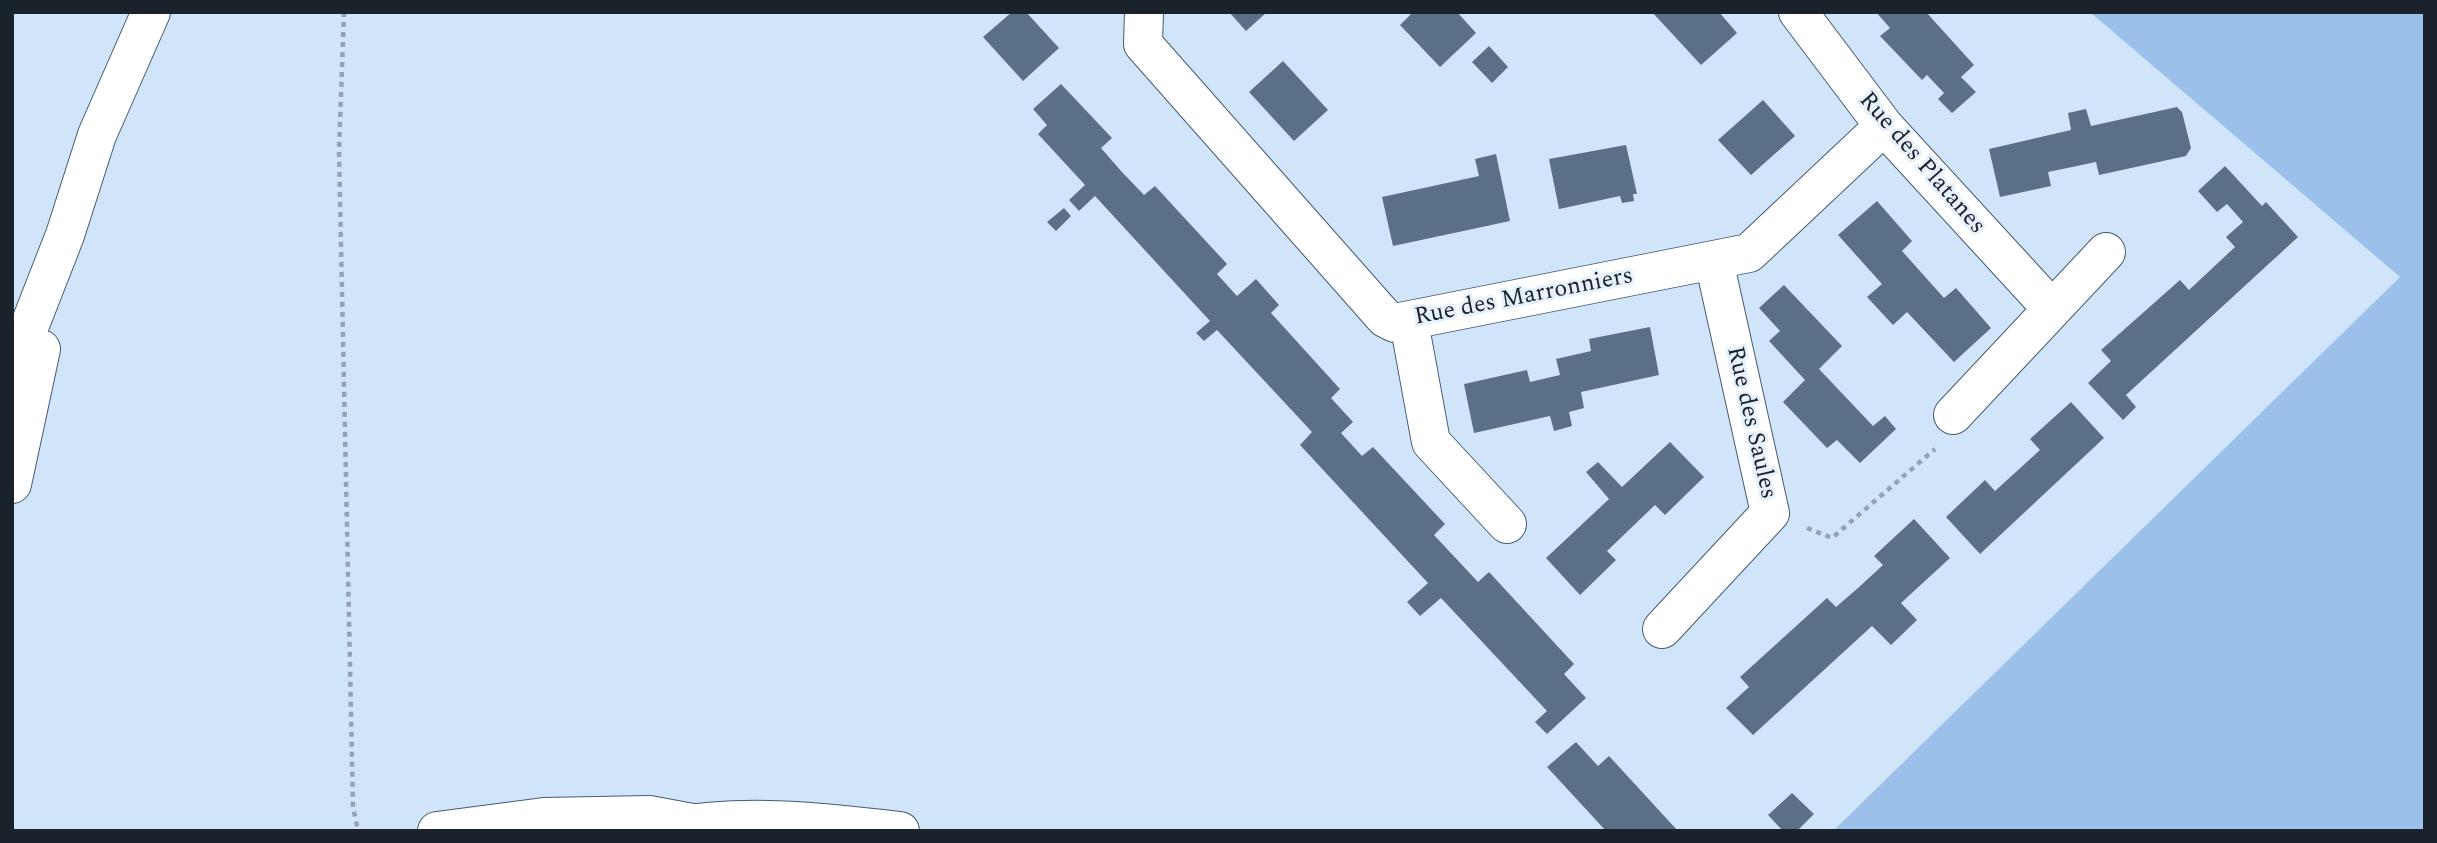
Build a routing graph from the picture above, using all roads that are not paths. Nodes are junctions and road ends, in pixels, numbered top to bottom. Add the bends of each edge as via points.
1 (151, 12) edge
2 (1113, 12) edge
3 (1798, 12) edge
4 (1144, 28) edge
5 (1884, 126) junction
6 (65, 235) junction
7 (2106, 252) dead end
8 (1714, 261) junction
9 (2052, 309) junction
10 (1409, 322) junction
11 (12, 379) edge
12 (1953, 415) road end
13 (12, 484) edge
14 (1507, 524) dead end
15 (1662, 629) dead end
16 (692, 823) junction
17 (437, 831) edge
18 (651, 831) edge
19 (900, 831) edge

1 - 6 street via 97,135
2 - 4 street, Rue des Marronniers
3 - 5 street, Rue des Platanes
4 - 10 street, Rue des Marronniers via 1385,318
5 - 8 street, Rue des Marronniers via 1749,253
5 - 9 street, Rue des Platanes
6 - 11 street
6 - 13 street
7 - 9 street
8 - 10 street, Rue des Marronniers
8 - 15 street, Rue des Saules via 1770,513
9 - 12 street
10 - 14 street via 1431,442
16 - 17 street via 649,815 544,817
16 - 18 street
16 - 19 street via 800,820

